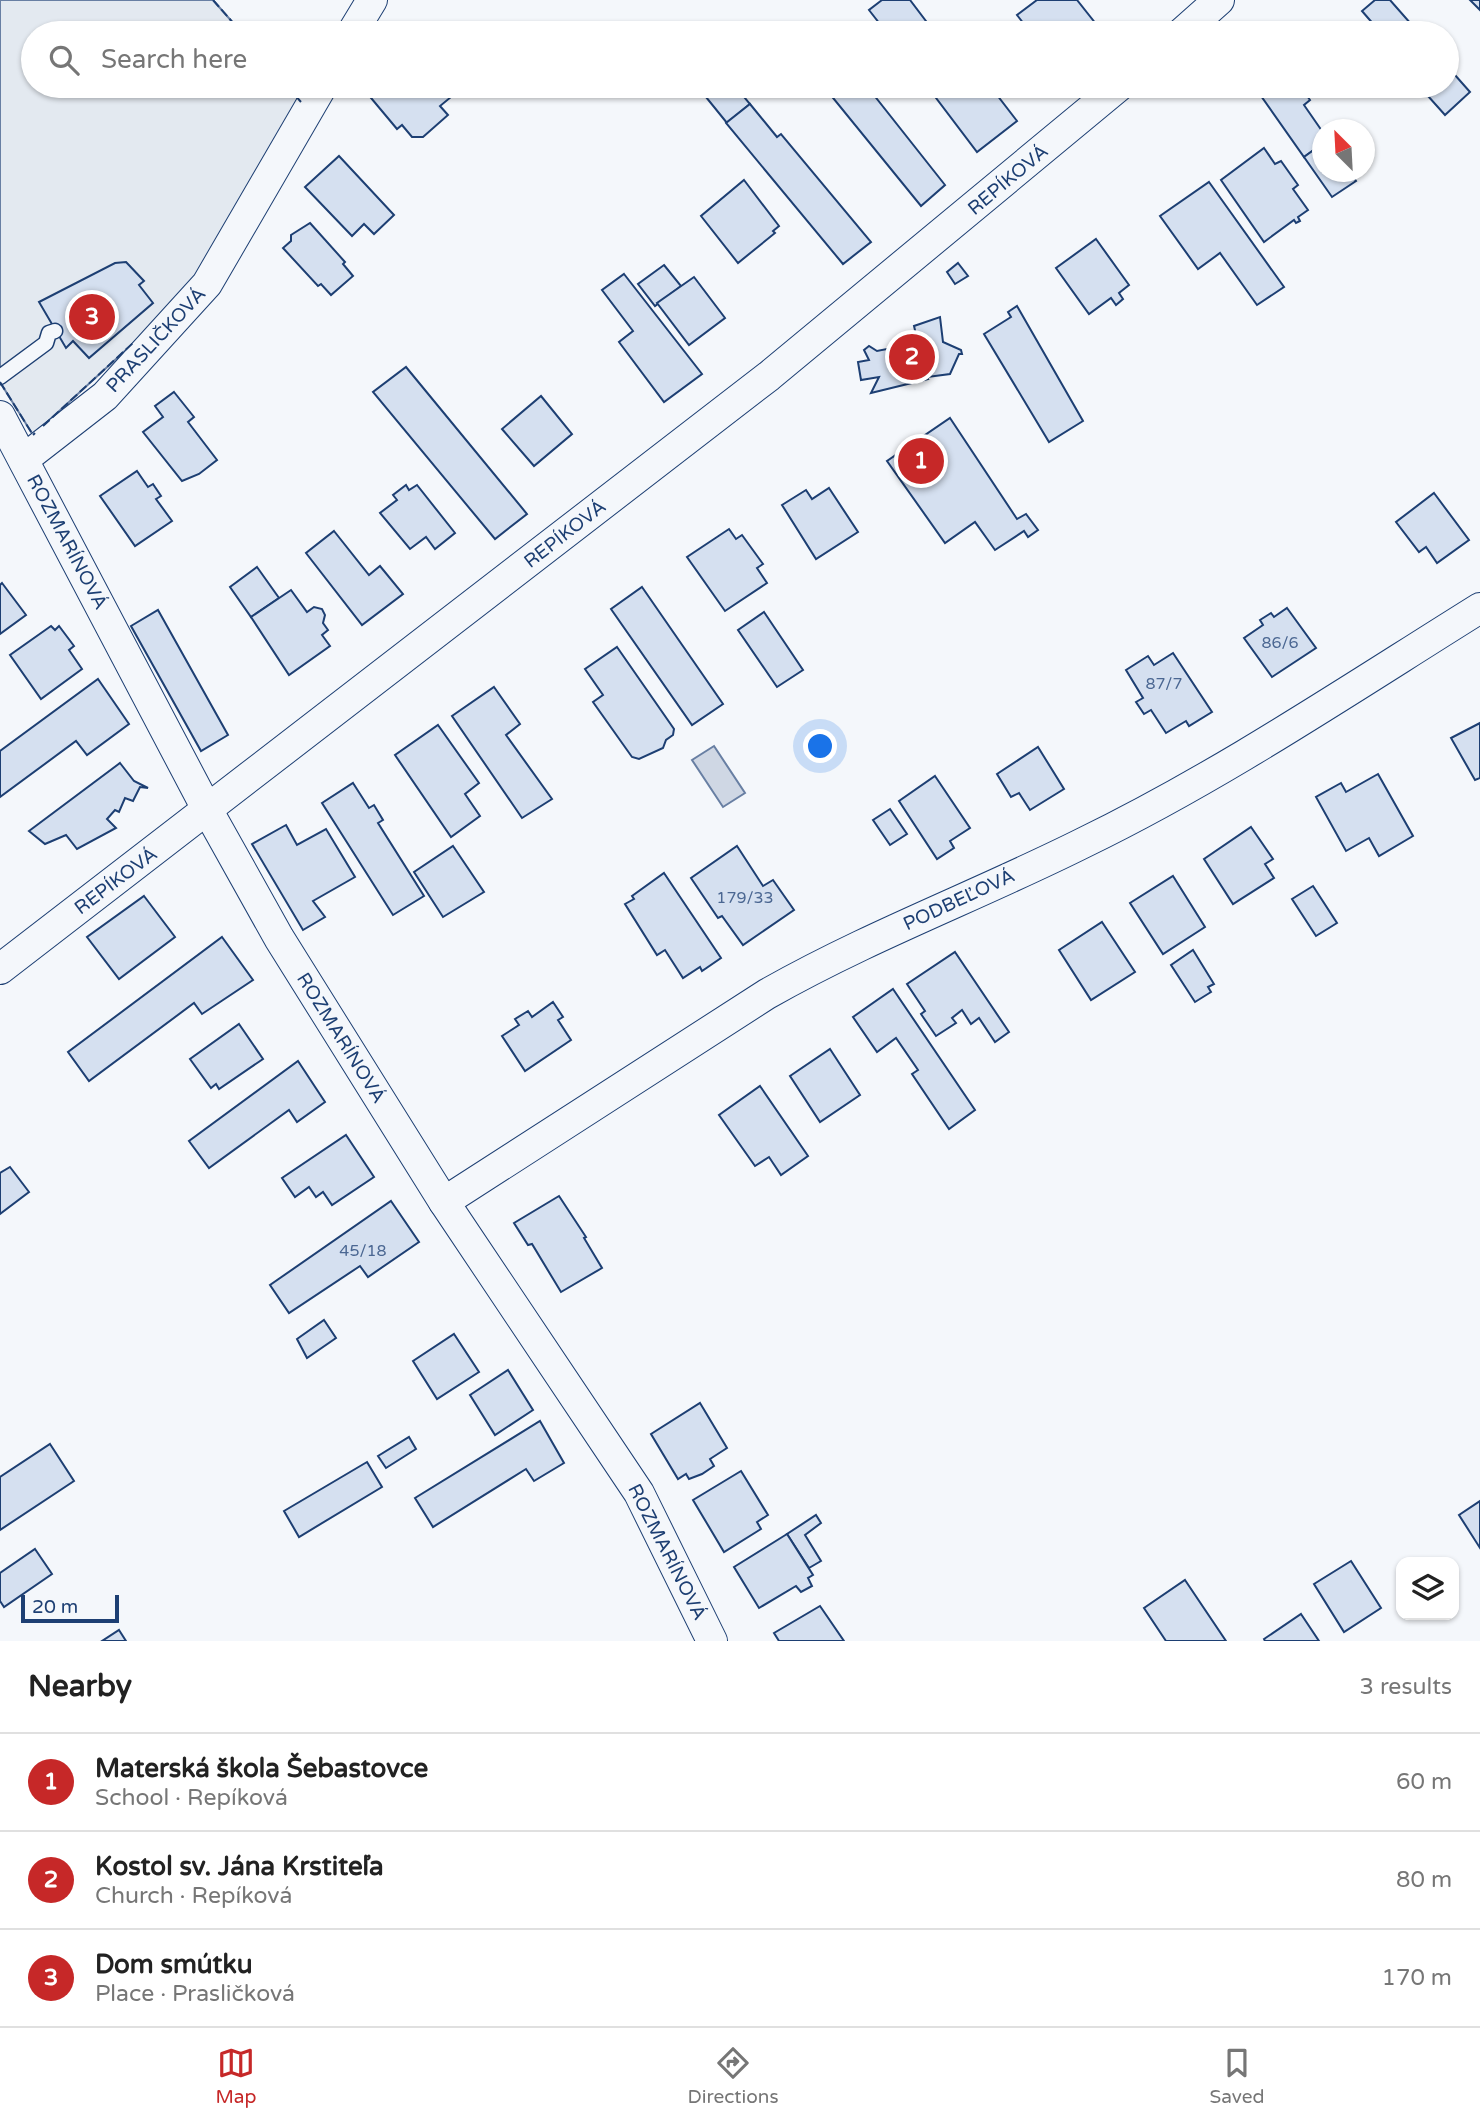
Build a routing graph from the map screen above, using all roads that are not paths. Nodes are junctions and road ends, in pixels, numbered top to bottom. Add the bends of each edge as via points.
1 (372, 0) edge
2 (1219, 0) edge
3 (359, 21) edge
4 (1195, 21) edge
5 (314, 98) edge
6 (1105, 98) edge
7 (55, 331) dead end
8 (0, 377) edge
9 (0, 416) edge
10 (24, 460) junction
11 (1480, 608) edge
12 (208, 811) junction
13 (0, 969) edge
14 (444, 1202) junction
15 (712, 1641) edge

1 - 3 street
2 - 4 street
5 - 10 street, PRASLIČKOVÁ via 207,284 105,396
6 - 12 street, REPÍKOVÁ via 769,376
7 - 8 lane
9 - 10 street, ROZMARÍNOVÁ
10 - 12 street, ROZMARÍNOVÁ
11 - 14 street, PODBEĽOVÁ via 1210,776 1084,843 814,967
12 - 13 street, REPÍKOVÁ
12 - 14 street, ROZMARÍNOVÁ via 279,938
14 - 15 street, ROZMARÍNOVÁ via 639,1493

